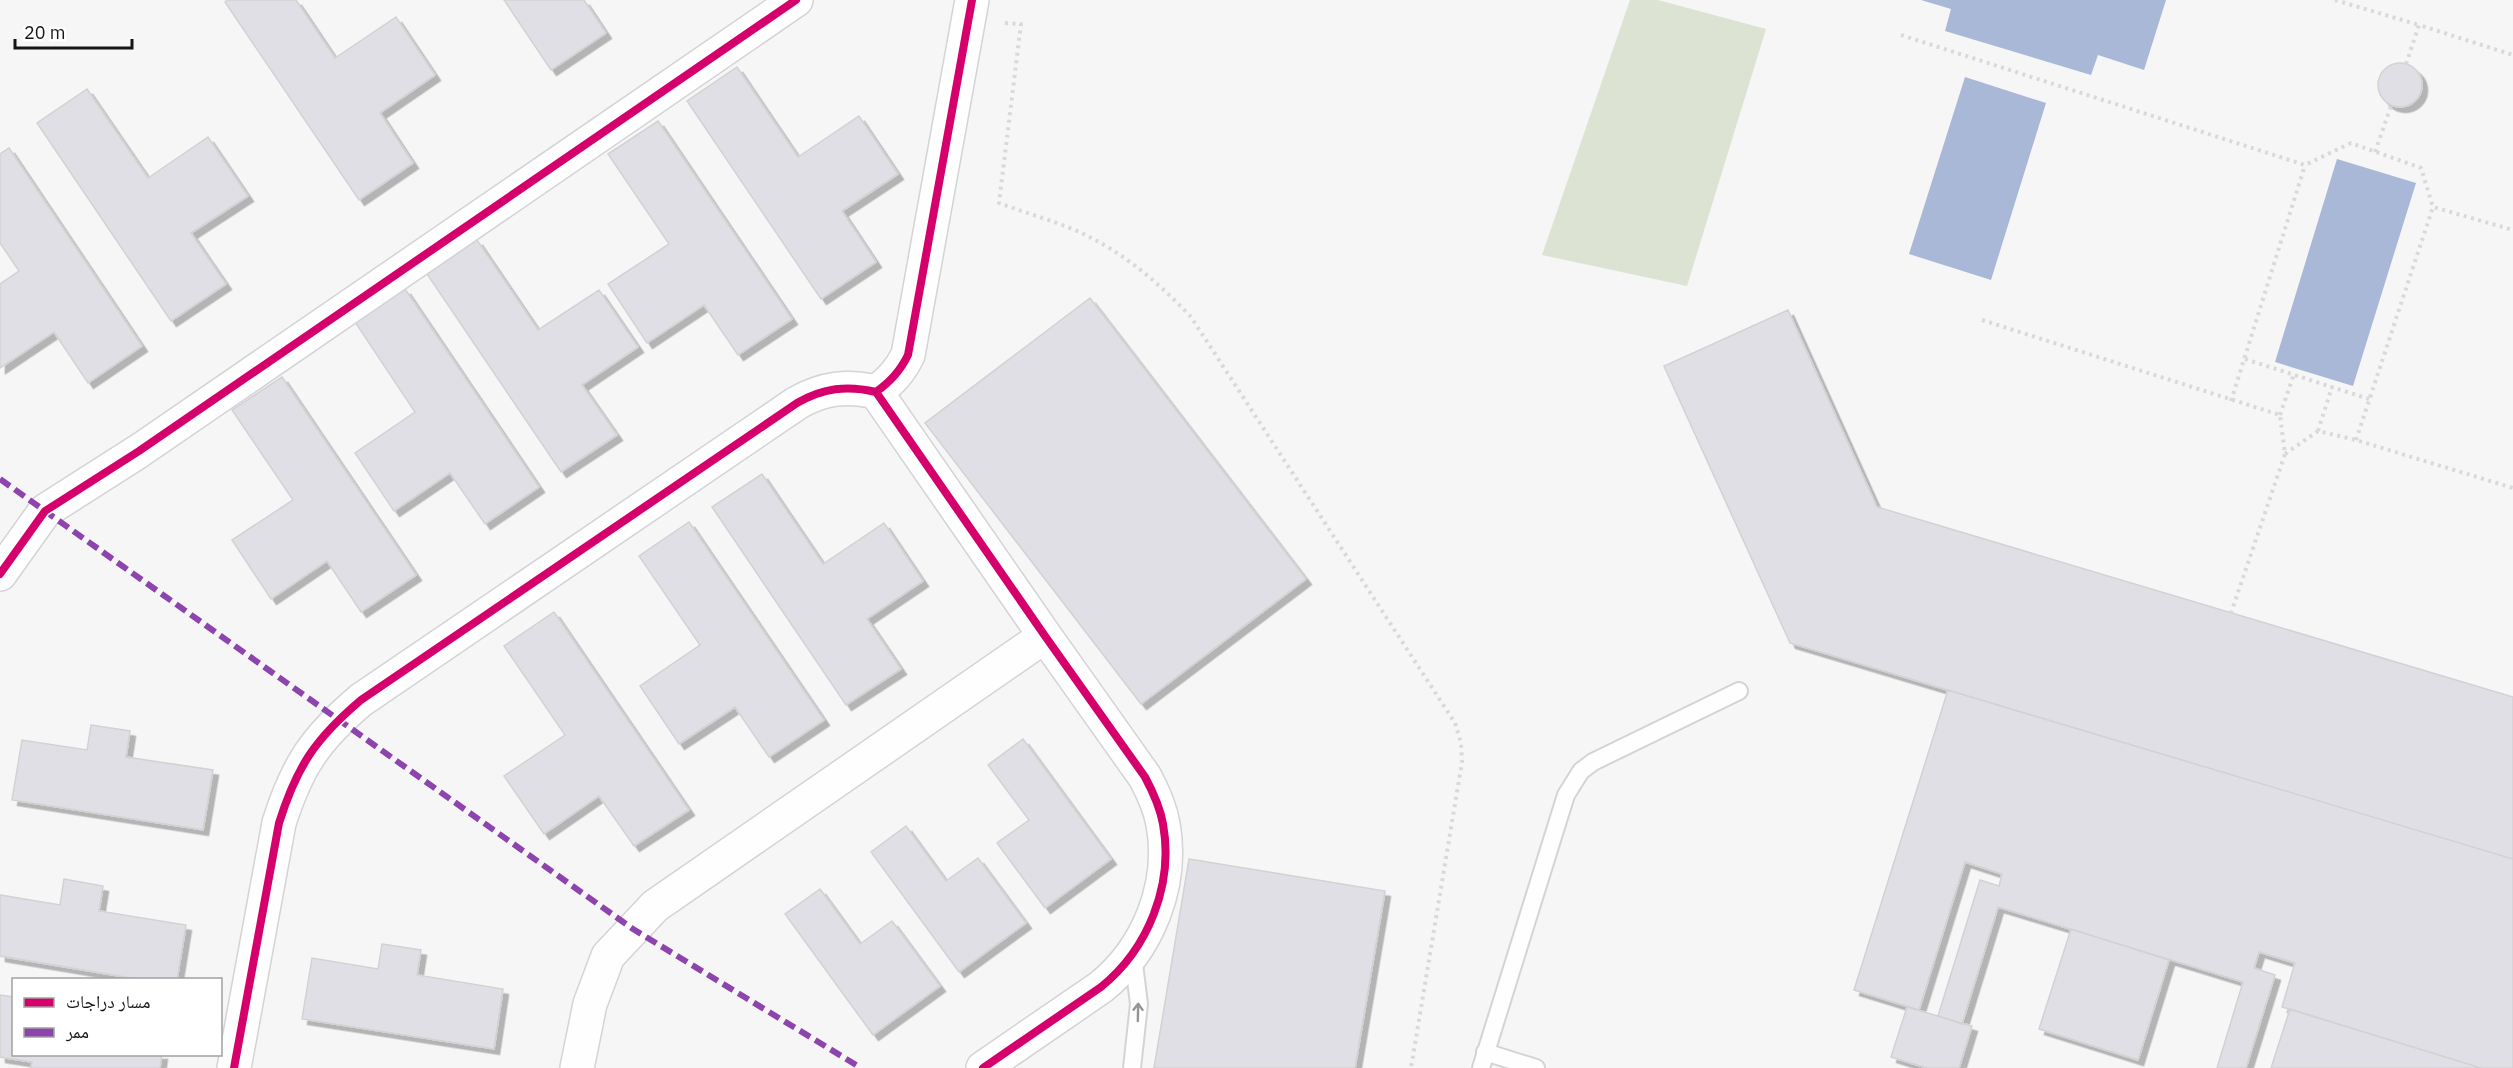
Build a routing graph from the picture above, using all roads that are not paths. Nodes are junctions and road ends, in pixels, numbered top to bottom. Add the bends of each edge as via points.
1 (796, 0) edge
2 (970, 11) edge
3 (876, 392) junction
4 (0, 574) edge
5 (1045, 636) junction
6 (1739, 691) dead end
7 (1133, 956) junction
8 (1483, 1060) edge
9 (234, 1068) edge
10 (577, 1068) edge
11 (983, 1068) edge
12 (1132, 1068) edge
13 (1536, 1068) edge

1 - 4 street via 139,451 45,511
2 - 3 street via 908,355 901,370
3 - 5 street
3 - 9 street via 844,387 811,395 797,403 361,700 317,742 300,767 282,814
5 - 7 street via 1145,777 1163,822 1165,870 1154,915
5 - 10 street via 655,906 608,956 590,1004
6 - 8 lane via 1593,762 1572,783
7 - 11 street via 1101,987
12 -> 7 lane via 1139,1004
8 - 13 lane

